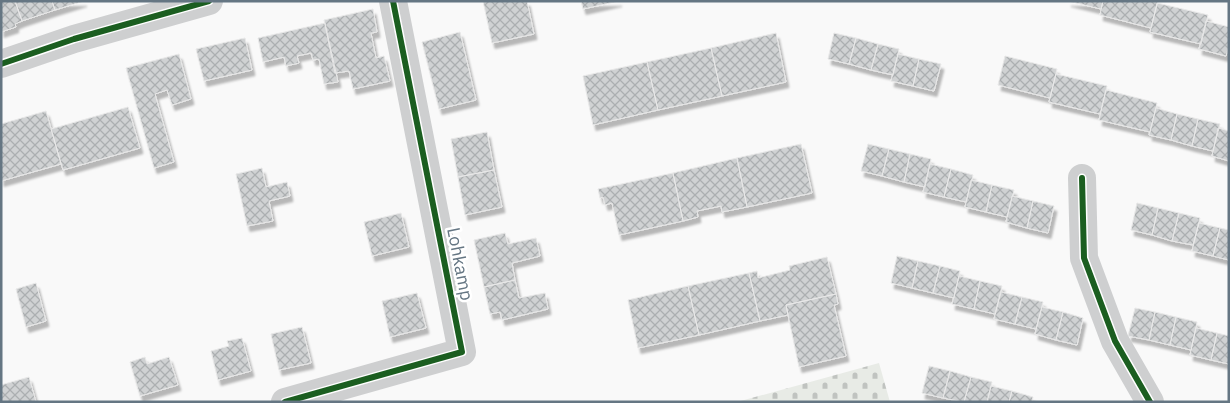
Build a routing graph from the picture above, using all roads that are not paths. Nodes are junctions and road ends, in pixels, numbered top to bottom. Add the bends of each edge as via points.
1 (209, 1) edge
2 (394, 1) edge
3 (1, 64) edge
4 (1082, 178) dead end
5 (285, 402) edge
6 (1150, 402) edge

1 - 3 street via 74,39
2 - 5 street, Lohkamp via 462,352
4 - 6 street via 1084,258 1115,341

